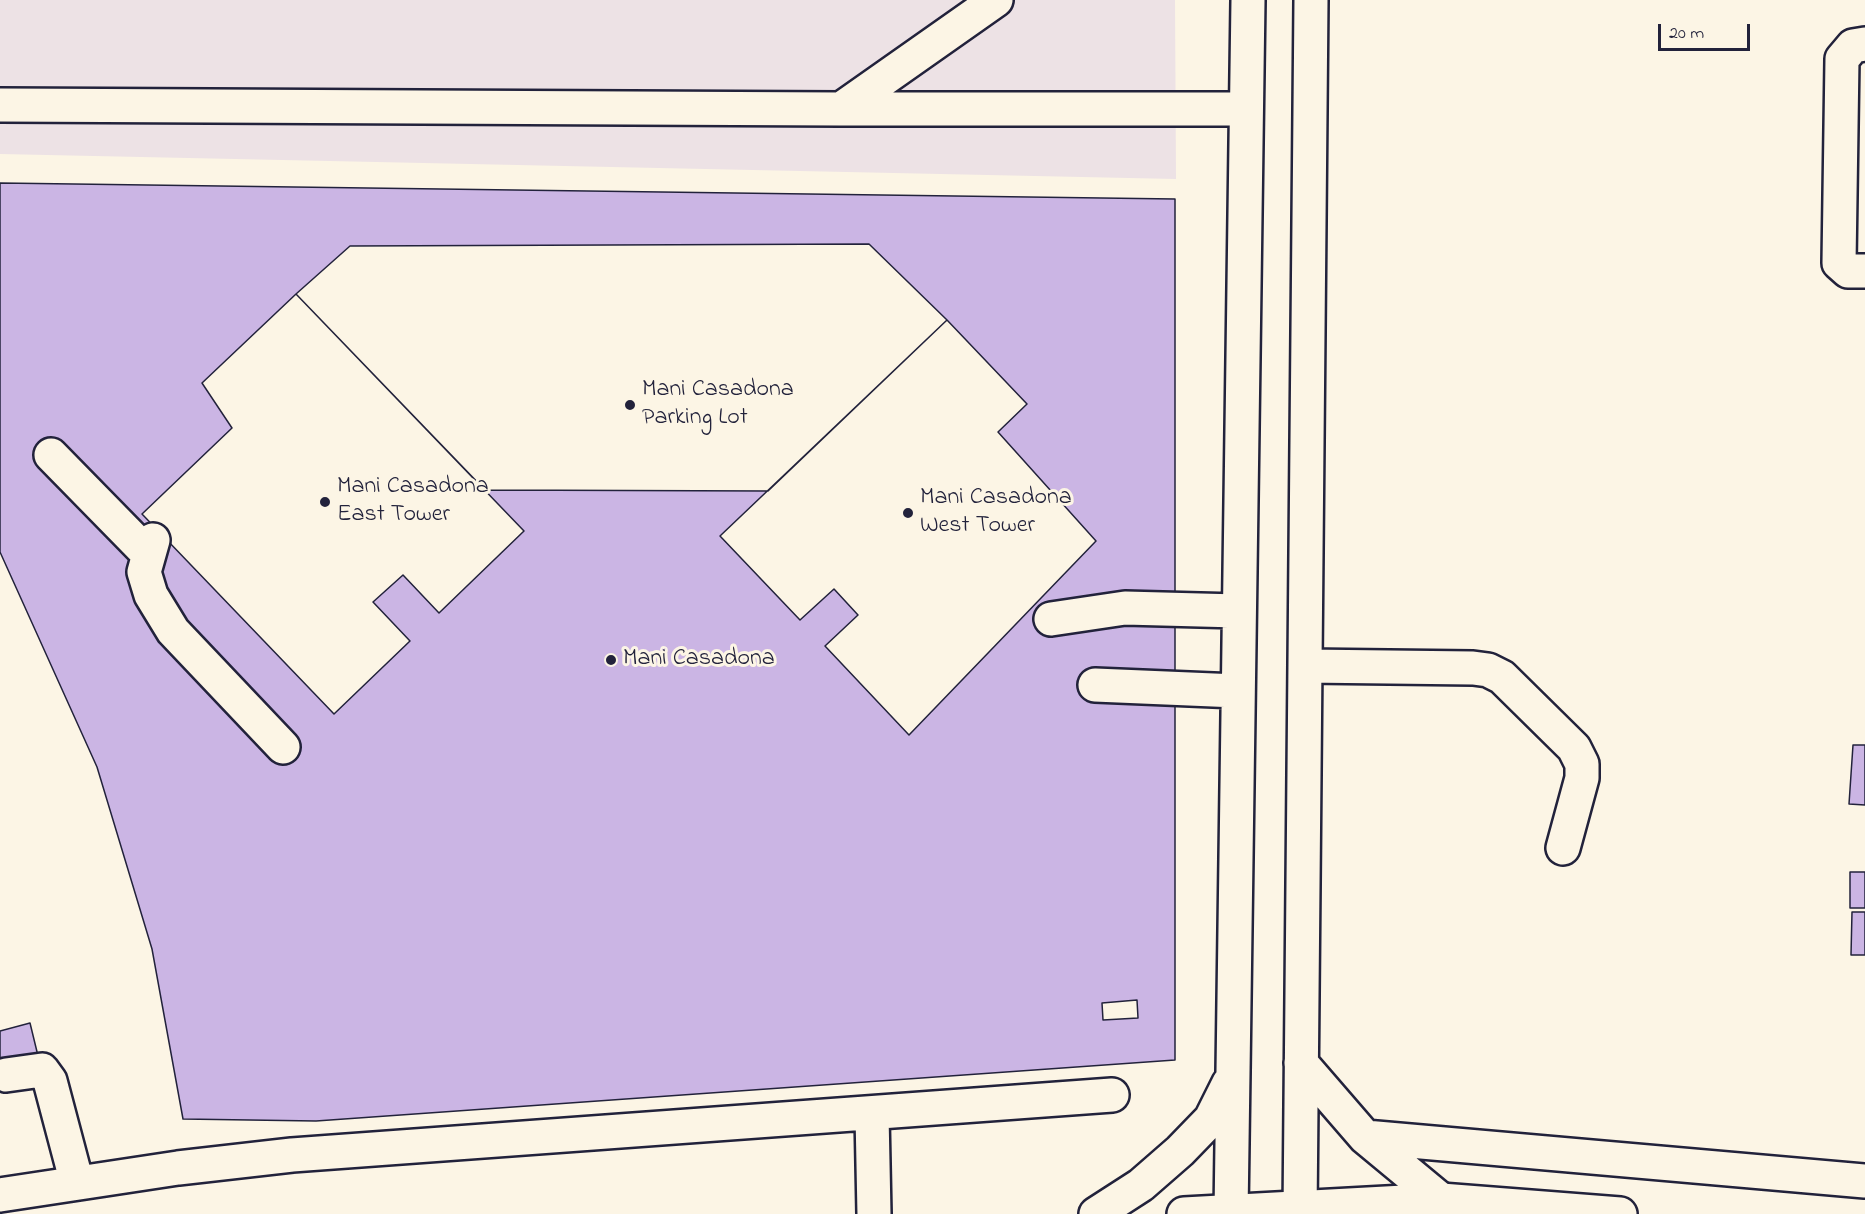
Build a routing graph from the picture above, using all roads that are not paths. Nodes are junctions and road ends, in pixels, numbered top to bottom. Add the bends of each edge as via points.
1 (996, 0) edge
2 (1248, 0) edge
3 (1311, 0) edge
4 (1865, 45) edge
5 (0, 105) edge
6 (841, 109) junction
7 (1246, 109) junction
8 (1865, 272) edge
9 (51, 455) dead end
10 (1238, 611) junction
11 (1051, 619) dead end
12 (1305, 666) junction
13 (1095, 686) dead end
14 (1237, 692) junction
15 (283, 747) dead end
16 (1563, 848) dead end
17 (1301, 1063) junction
18 (6, 1075) dead end
19 (1231, 1077) junction
20 (1112, 1095) dead end
21 (872, 1114) junction
22 (1365, 1137) junction
23 (1865, 1181) edge
24 (77, 1183) junction
25 (0, 1195) edge
26 (1441, 1200) junction
27 (1300, 1212) edge
28 (1231, 1213) edge
29 (874, 1214) edge
30 (1096, 1214) edge
31 (1184, 1214) edge
32 (1620, 1214) edge

1 - 6 street
2 - 7 street
3 - 12 street
4 - 8 street via 1853,46 1842,59 1839,263 1848,271
5 - 6 street
6 - 7 street
7 - 10 street
9 - 15 street via 150,547 144,572 151,595 173,631
10 - 11 street via 1125,608
10 - 14 street
12 - 16 street via 1473,668 1502,677 1574,748 1582,764 1582,778
12 - 17 street
13 - 14 street
14 - 19 street
17 - 22 street
17 - 27 street
18 - 24 street via 42,1070 50,1081
19 - 28 street
19 - 30 street via 1211,1119 1180,1151 1141,1185
20 - 21 street
21 - 24 street via 291,1155
21 - 29 street
22 - 23 street
22 - 26 street
24 - 25 street
26 - 27 street
26 - 32 street
27 - 28 street
28 - 31 street

